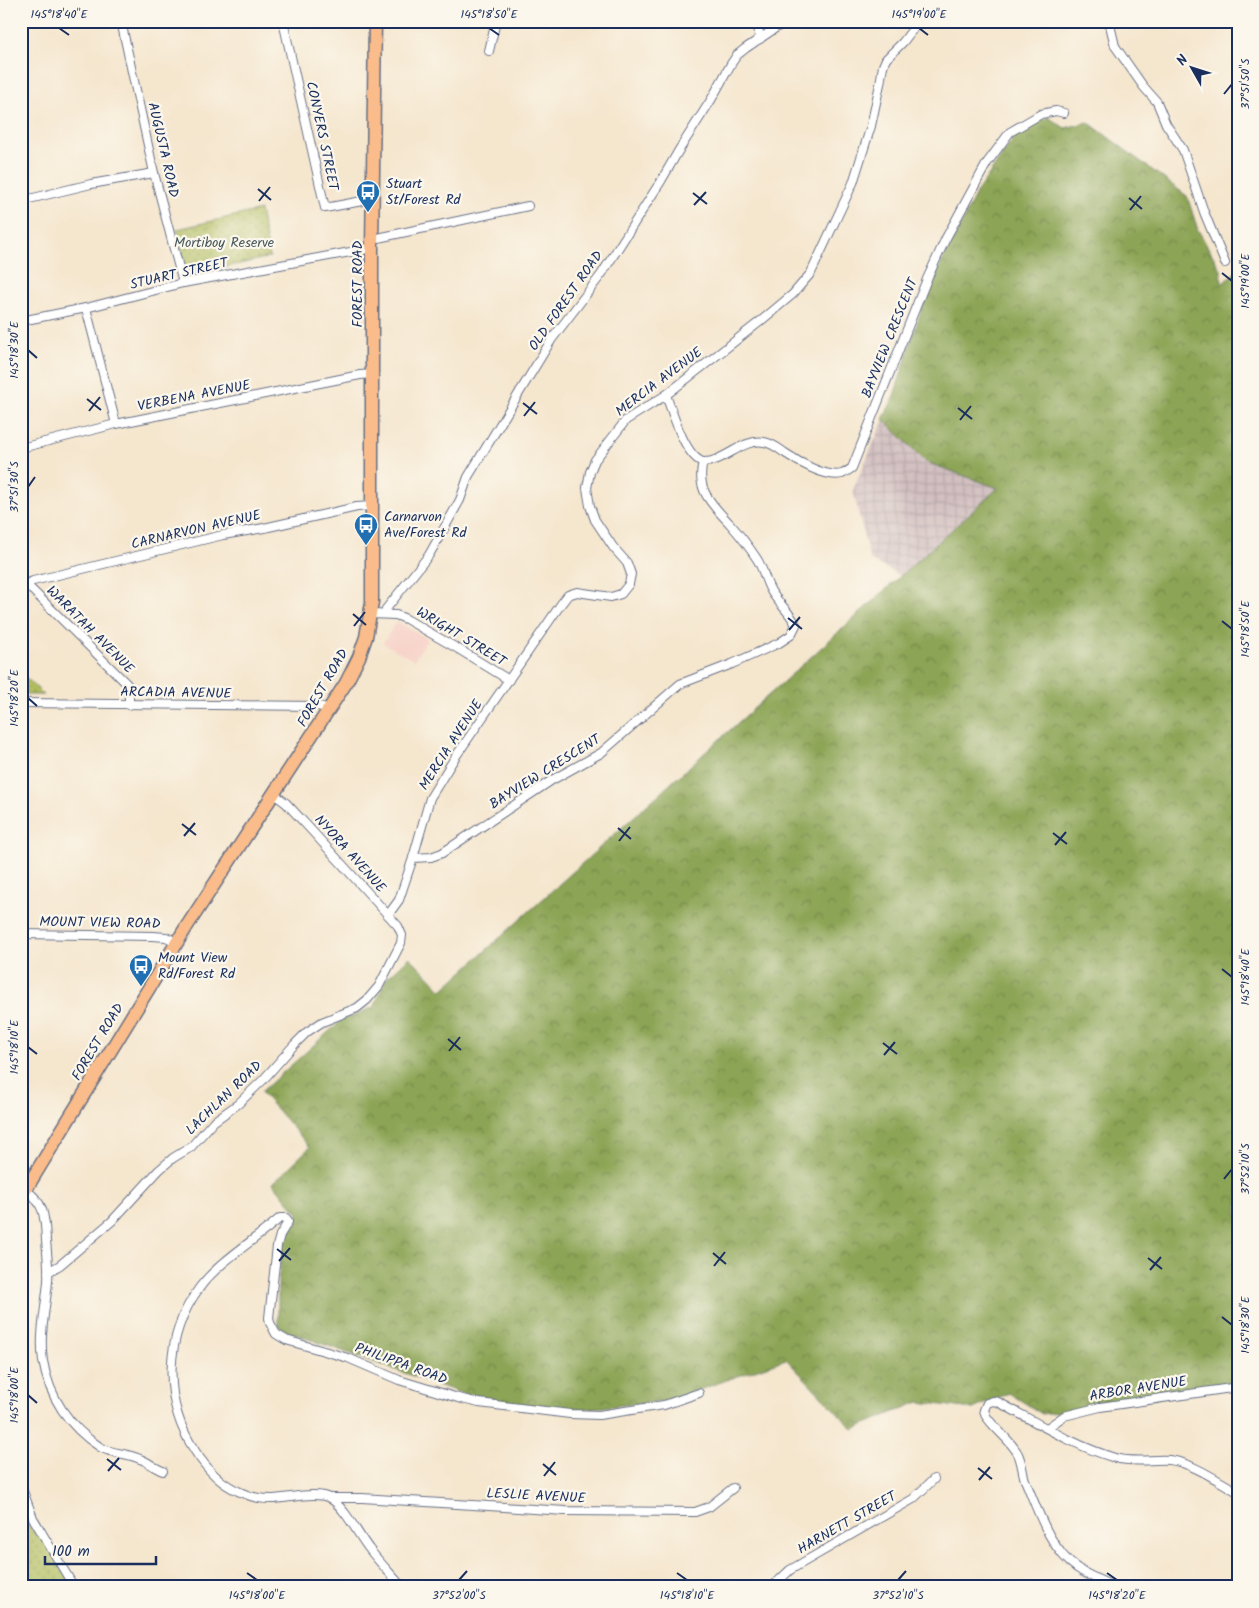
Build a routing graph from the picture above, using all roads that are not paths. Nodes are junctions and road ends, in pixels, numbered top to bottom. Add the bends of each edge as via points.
1 (121, 21) edge
2 (284, 21) edge
3 (375, 21) edge
4 (496, 21) edge
5 (757, 21) edge
6 (786, 21) edge
7 (919, 21) edge
8 (1109, 21) edge
9 (760, 39) junction
10 (489, 51) dead end
11 (1064, 113) dead end
12 (154, 172) junction
13 (373, 199) junction
14 (21, 201) edge
15 (528, 206) dead end
16 (373, 244) junction
17 (1225, 263) dead end
18 (183, 283) junction
19 (86, 308) junction
20 (21, 321) edge
21 (372, 374) junction
22 (666, 395) junction
23 (116, 424) junction
24 (21, 448) edge
25 (703, 462) junction
26 (372, 506) junction
27 (24, 582) edge
28 (372, 608) junction
29 (386, 609) junction
30 (396, 615) junction
31 (509, 680) junction
32 (21, 704) edge
33 (129, 704) junction
34 (330, 709) junction
35 (274, 794) junction
36 (413, 858) junction
37 (388, 915) junction
38 (21, 934) edge
39 (402, 935) joint
40 (177, 942) junction
41 (23, 1194) edge
42 (286, 1218) joint
43 (48, 1272) junction
44 (1238, 1387) edge
45 (699, 1393) dead end
46 (1047, 1428) junction
47 (163, 1471) dead end
48 (934, 1479) dead end
49 (21, 1486) edge
50 (733, 1488) dead end
51 (1238, 1492) edge
52 (331, 1498) junction
53 (74, 1587) edge
54 (402, 1587) edge
55 (772, 1587) edge
56 (1114, 1587) edge

1 - 12 street, AUGUSTA ROAD
2 - 13 street, CONYERS STREET via 325,208
3 - 13 main road, FOREST ROAD
4 - 10 street
5 - 9 street
6 - 9 street, OLD FOREST ROAD
7 - 22 street, MERCIA AVENUE via 882,66 871,126 853,183 810,273 793,294
8 - 17 street via 1115,46 1158,102 1166,124 1183,150
9 - 29 street, OLD FOREST ROAD via 737,55 731,64 620,247 552,339 468,477 460,500 429,555
11 - 25 street, BAYVIEW CRESCENT via 1041,114 1010,132 987,163 927,279 852,468 834,475 763,442
12 - 14 street
12 - 18 street, AUGUSTA ROAD
13 - 16 main road, FOREST ROAD
15 - 16 street, STUART STREET
16 - 18 street, STUART STREET
16 - 21 main road, FOREST ROAD
18 - 19 street, STUART STREET
19 - 20 street, STUART STREET
19 - 23 street
21 - 23 street, VERBENA AVENUE
21 - 26 main road, FOREST ROAD
22 - 25 street via 684,440 698,461
22 - 31 street, MERCIA AVENUE via 626,420 590,472 587,488 590,506 595,520 627,563 631,574 628,584 621,594 611,597 576,592 568,595
23 - 24 street, VERBENA AVENUE
25 - 36 street, BAYVIEW CRESCENT via 700,478 704,490 715,510 758,560 771,591 796,625 791,635 780,643 680,684 601,753 552,780 442,853
26 - 27 street, CARNARVON AVENUE via 223,535
26 - 28 main road, FOREST ROAD
27 - 33 street, WARATAH AVENUE via 127,684
28 - 29 street
28 - 30 street, WRIGHT STREET
28 - 34 main road, FOREST ROAD via 359,657
29 - 30 street
30 - 31 street, WRIGHT STREET
31 - 36 street, MERCIA AVENUE via 430,798
32 - 33 street, ARCADIA AVENUE
33 - 34 street, ARCADIA AVENUE via 318,706
34 - 35 main road, FOREST ROAD
35 - 37 street, NYORA AVENUE via 312,830
35 - 40 main road, FOREST ROAD
36 - 37 street, MERCIA AVENUE via 399,900
37 - 39 street, NYORA AVENUE
38 - 40 street, MOUNT VIEW ROAD via 163,936
39 - 43 street, LACHLAN ROAD via 401,944 379,986 367,1000 307,1032 238,1104 213,1122 191,1147 163,1166 112,1221
40 - 41 main road, FOREST ROAD
41 - 43 street via 36,1197 44,1213
42 - 45 street, PHILIPPA ROAD via 288,1222 280,1235 276,1253 269,1318 276,1334 286,1340 363,1363 406,1382 488,1405 599,1415 664,1405
42 - 52 street, LESLIE AVENUE via 280,1218 216,1270 192,1299 174,1343 173,1399 191,1445 222,1482 256,1497 318,1494
43 - 47 street via 43,1356 62,1411 99,1446 140,1458
44 - 46 street, ARBOR AVENUE via 1100,1407 1064,1416
46 - 51 street via 1116,1458 1182,1463
46 - 56 street via 995,1402 987,1403 984,1408 988,1419 1018,1454 1025,1479 1052,1539 1076,1567
48 - 55 street, HARNETT STREET via 913,1498 790,1570
49 - 53 street via 33,1518
50 - 52 street, LESLIE AVENUE via 709,1507 695,1512 582,1512
52 - 54 street

